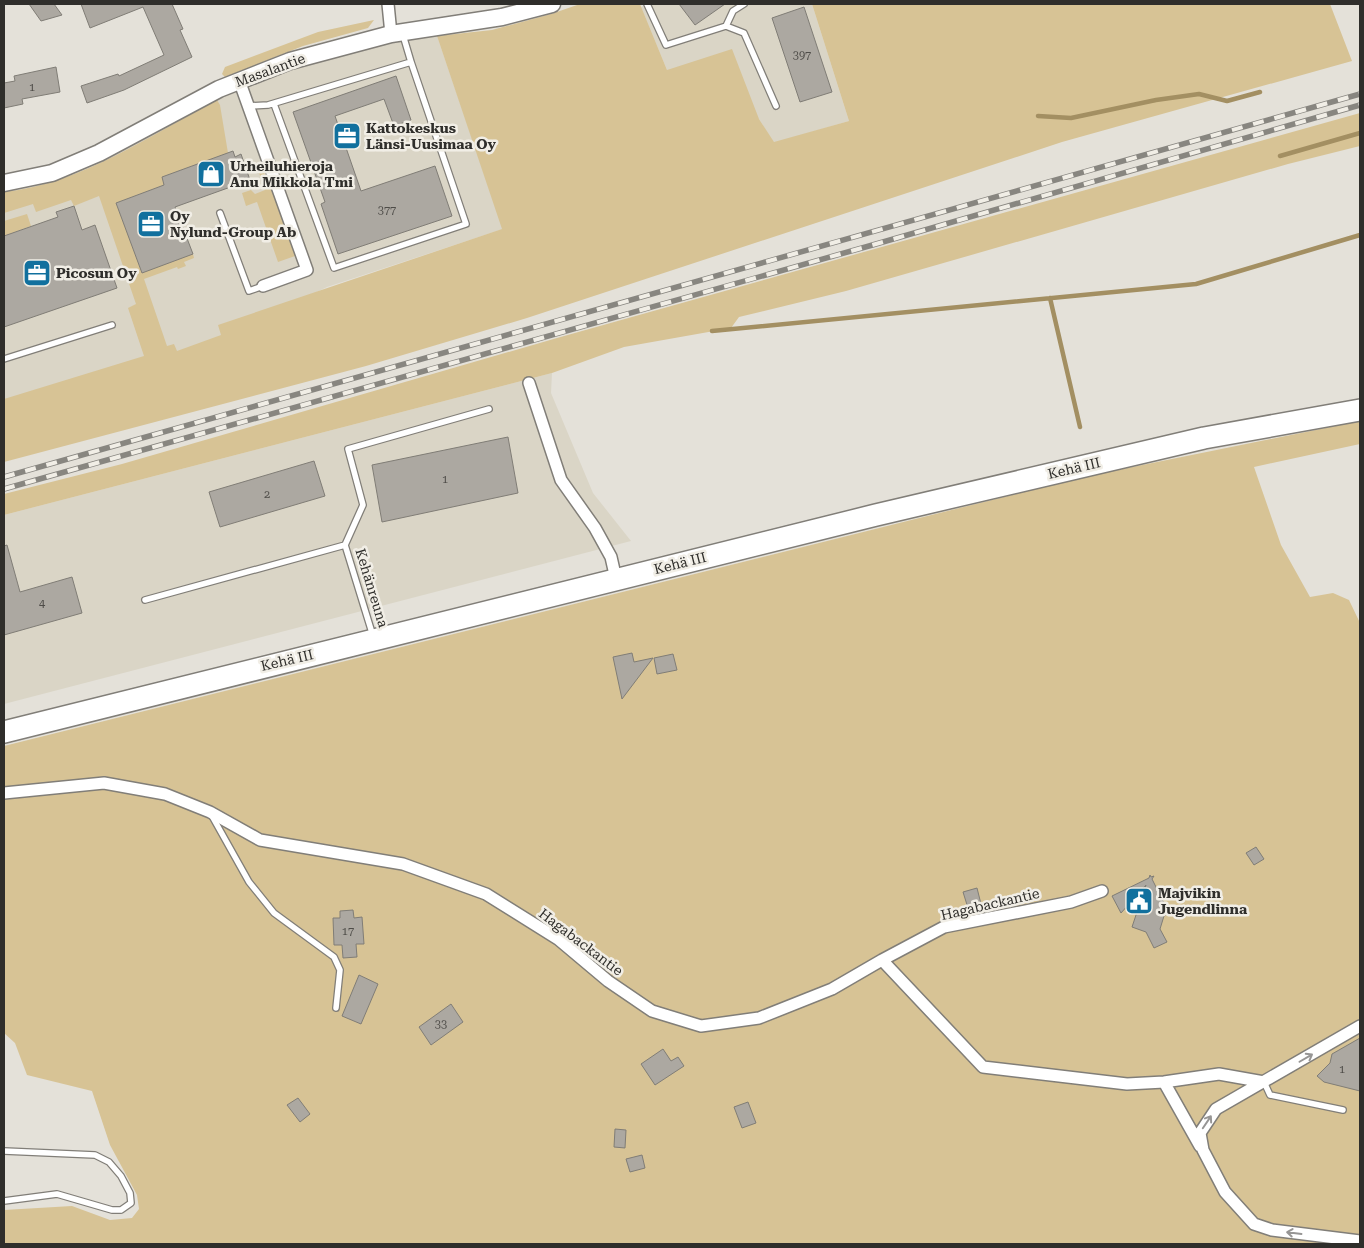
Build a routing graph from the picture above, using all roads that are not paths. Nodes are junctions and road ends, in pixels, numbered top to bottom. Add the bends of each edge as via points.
1 (388, 4) edge
2 (552, 4) edge
3 (647, 4) edge
4 (744, 4) edge
5 (726, 26) junction
6 (397, 34) junction
7 (411, 62) junction
8 (239, 80) junction
9 (274, 104) junction
10 (248, 106) junction
11 (776, 106) dead end
12 (4, 183) edge
13 (220, 213) dead end
14 (263, 286) joint
15 (112, 325) dead end
16 (4, 359) edge
17 (529, 383) dead end
18 (489, 409) dead end
19 (1360, 410) edge
20 (345, 544) junction
21 (616, 579) junction
22 (145, 600) dead end
23 (374, 640) junction
24 (4, 732) edge
25 (4, 793) edge
26 (210, 812) junction
27 (1102, 890) dead end
28 (882, 960) junction
29 (336, 1008) dead end
30 (1360, 1026) edge
31 (1164, 1082) junction
32 (1264, 1082) junction
33 (1343, 1110) dead end
34 (1202, 1150) junction
35 (4, 1151) edge
36 (4, 1201) edge
37 (1360, 1240) edge

1 - 6 street
2 - 6 street, Masalantie
3 - 5 lane via 666,45
4 - 5 lane via 733,11
5 - 11 lane via 744,33
6 - 7 lane
6 - 8 street, Masalantie via 290,61
7 - 9 lane
7 - 9 lane via 466,224 334,268
8 - 10 street
8 - 12 street, Masalantie via 100,153 52,173
9 - 10 lane
10 - 14 street via 307,270
13 - 14 lane via 249,291
15 - 16 lane
17 - 21 street via 561,480 595,528 611,558
18 - 20 lane via 348,449 362,505
19 - 21 highway, Kehä III via 1195,440
20 - 22 lane
20 - 23 lane, Kehänreuna
21 - 23 highway, Kehä III
23 - 24 highway, Kehä III
25 - 26 street, Hagabackantie via 104,783 164,794
26 - 28 street, Hagabackantie via 260,840 403,864 486,894 558,940 652,1011 701,1026 759,1018 832,990
26 - 29 lane via 249,882 274,913 334,957 340,970
27 - 28 street, Hagabackantie via 1071,902 944,927
28 - 31 street via 983,1067 1127,1084
32 -> 30 street
31 - 32 street via 1219,1074
31 - 34 street
32 - 33 lane via 1270,1095
34 -> 32 street via 1200,1132 1216,1109
37 -> 34 street via 1272,1230 1254,1224 1225,1192
35 - 36 lane via 95,1155 109,1162 121,1176 130,1193 130,1203 121,1210 112,1210 56,1194

